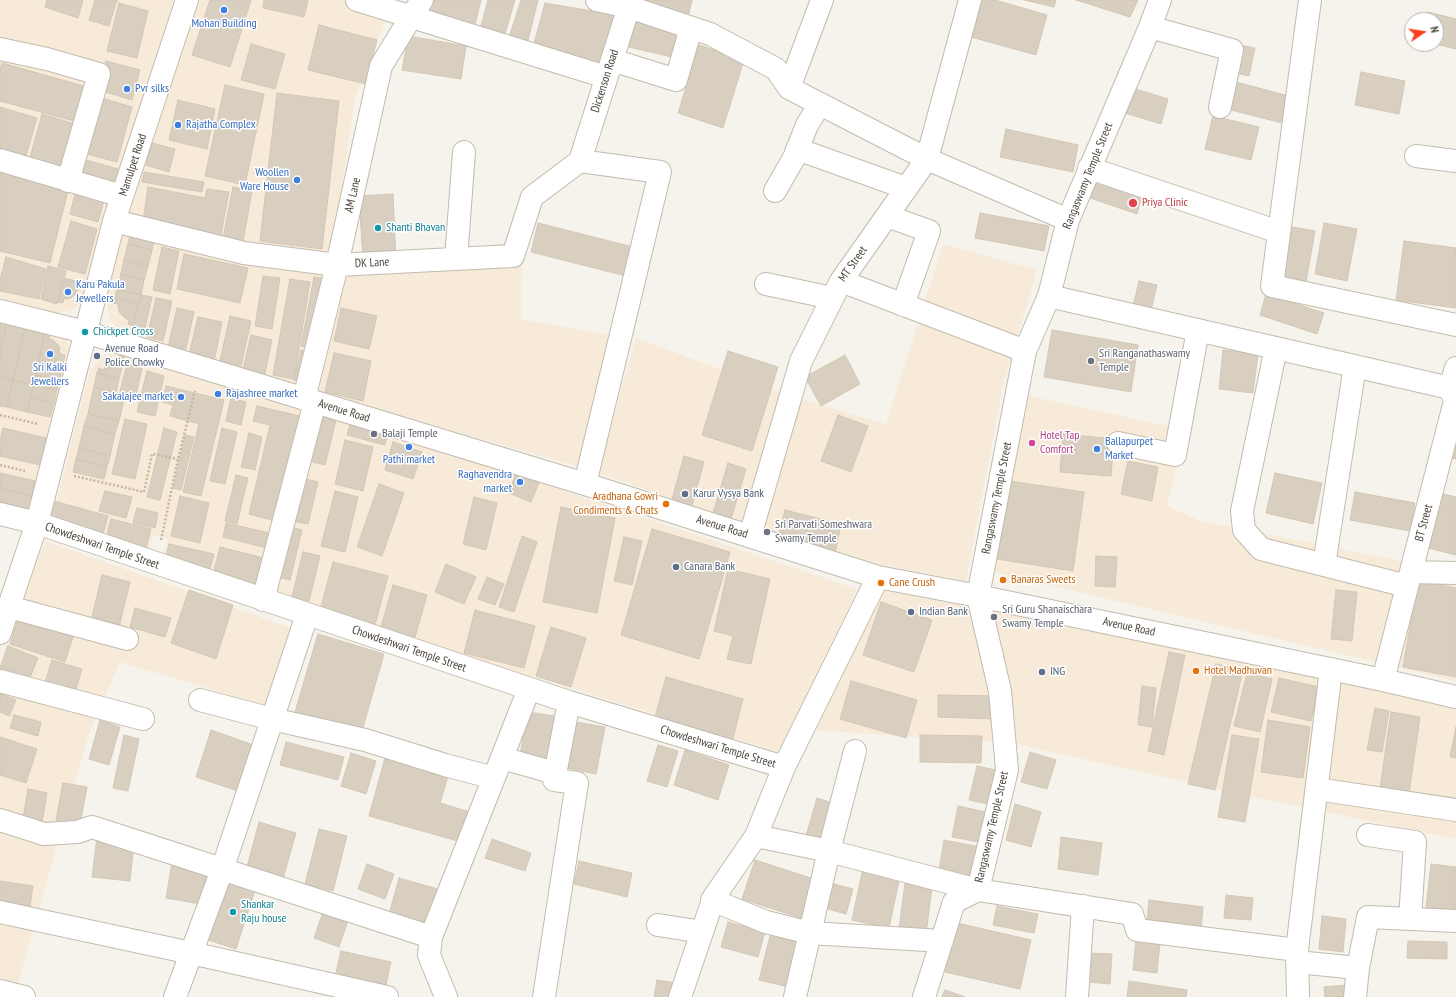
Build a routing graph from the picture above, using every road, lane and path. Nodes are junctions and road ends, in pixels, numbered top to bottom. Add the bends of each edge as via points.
1 (187, 0) edge
2 (357, 0) edge
3 (597, 0) edge
4 (822, 0) edge
5 (970, 0) edge
6 (1160, 0) edge
7 (1310, 0) edge
8 (630, 4) edge
9 (416, 8) edge
10 (1150, 27) junction
11 (691, 28) junction
12 (0, 49) edge
13 (609, 69) junction
14 (789, 88) junction
15 (820, 104) junction
16 (1220, 107) dead end
17 (798, 149) junction
18 (464, 152) dead end
19 (1416, 156) dead end
20 (927, 159) junction
21 (0, 160) edge
22 (580, 161) junction
23 (1456, 161) edge
24 (1089, 168) junction
25 (68, 181) junction
26 (906, 188) junction
27 (775, 191) dead end
28 (122, 196) junction
29 (887, 216) junction
30 (1068, 220) junction
31 (114, 221) junction
32 (1279, 232) junction
33 (456, 259) junction
34 (337, 265) junction
35 (766, 284) dead end
36 (836, 290) junction
37 (1049, 296) junction
38 (903, 305) junction
39 (0, 311) edge
40 (1456, 325) edge
41 (1198, 330) junction
42 (85, 332) junction
43 (1276, 348) junction
44 (1025, 351) junction
45 (1355, 366) junction
46 (202, 367) junction
47 (1454, 389) edge
48 (310, 400) junction
49 (0, 415) edge
50 (61, 429) junction
51 (1118, 443) dead end
52 (178, 459) junction
53 (50, 471) junction
54 (585, 484) junction
55 (0, 514) edge
56 (36, 523) junction
57 (750, 536) junction
58 (156, 564) junction
59 (1324, 565) junction
60 (1456, 573) edge
61 (878, 577) junction
62 (1409, 579) junction
63 (978, 596) junction
64 (263, 600) junction
65 (9, 607) junction
66 (307, 615) junction
67 (0, 632) edge
68 (127, 639) dead end
69 (1331, 669) junction
70 (1384, 680) junction
71 (0, 681) edge
72 (529, 689) junction
73 (1456, 697) edge
74 (200, 700) dead end
75 (569, 702) junction
76 (143, 719) dead end
77 (272, 719) junction
78 (855, 751) dead end
79 (502, 758) junction
80 (784, 767) junction
81 (555, 773) junction
82 (494, 778) junction
83 (1317, 789) junction
84 (1456, 810) edge
85 (0, 820) edge
86 (1368, 835) dead end
87 (756, 836) junction
88 (829, 851) junction
89 (222, 870) junction
90 (978, 890) junction
91 (712, 900) junction
92 (1083, 906) junction
93 (0, 912) edge
94 (1410, 919) junction
95 (1456, 921) edge
96 (658, 925) dead end
97 (702, 932) junction
98 (810, 933) junction
99 (431, 936) junction
100 (942, 941) junction
101 (191, 953) junction
102 (1297, 956) junction
103 (1358, 968) junction
104 (0, 991) edge
105 (24, 997) edge
106 (175, 997) edge
107 (387, 997) edge
108 (446, 997) edge
109 (544, 997) edge
110 (680, 997) edge
111 (795, 997) edge
112 (924, 997) edge
113 (1077, 997) edge
114 (1298, 997) edge
115 (1355, 997) edge

1 - 28 street, Mamulpet Road
2 - 9 street
3 - 8 street
4 - 14 street
5 - 20 street, MT Street
6 - 10 street, Rangaswamy Temple Street
7 - 32 street
8 - 11 street
8 - 13 street, Dickenson Road
9 - 13 street
9 - 34 street, AM Lane via 381,66
10 - 16 street via 1232,50
10 - 24 street, Rangaswamy Temple Street
11 - 13 street via 676,80
11 - 14 street via 710,34 776,69
12 - 25 street via 99,74
13 - 22 street, Dickenson Road
14 - 15 street
15 - 17 street
15 - 20 street
17 - 26 street
17 - 27 street
18 - 33 street
19 - 23 street
20 - 26 street, MT Street
20 - 30 street
21 - 25 street
22 - 33 street, DK Lane via 532,197 513,256
22 - 54 street via 660,172
24 - 30 street, Rangaswamy Temple Street
24 - 32 street
25 - 28 street
26 - 29 street, MT Street
28 - 31 street, Mamulpet Road
29 - 36 street, MT Street
29 - 38 street via 929,231
30 - 37 street, Rangaswamy Temple Street
31 - 34 street, DK Lane via 244,253
31 - 42 street, Mamulpet Road
32 - 40 street via 1272,286
33 - 34 street, DK Lane
34 - 48 street, AM Lane
35 - 36 street
36 - 38 street
36 - 57 street, MT Street via 801,361
37 - 41 street
37 - 44 street, Rangaswamy Temple Street
38 - 44 street
39 - 42 street, Avenue Road
41 - 43 street
41 - 51 street via 1175,455
42 - 46 street, Avenue Road
42 - 50 street, Mamulpet Road
43 - 45 street
43 - 59 street via 1242,511 1244,530 1261,549
44 - 63 street, Rangaswamy Temple Street
45 - 47 street
45 - 59 street
46 - 48 street, Avenue Road
46 - 52 path
47 - 62 street, BT Street
48 - 54 street, Avenue Road
48 - 64 street, AM Lane
49 - 50 path
50 - 53 street, Mamulpet Road
52 - 53 path via 152,454 144,492
52 - 58 path
53 - 56 street, Mamulpet Road
54 - 57 street, Avenue Road
55 - 56 street, Chowdeshwari Temple Street
56 - 58 street, Chowdeshwari Temple Street
56 - 65 street, Mamulpet Road
57 - 61 street, Avenue Road
58 - 64 street, Chowdeshwari Temple Street
59 - 62 street
60 - 62 street
61 - 63 street, Avenue Road
61 - 80 street
62 - 70 street, BT Street
63 - 69 street, Avenue Road
63 - 90 street, Rangaswamy Temple Street via 1000,691 1007,770
64 - 66 street, Chowdeshwari Temple Street
65 - 67 street, Mamulpet Road
65 - 68 street
66 - 72 street, Chowdeshwari Temple Street
66 - 77 street
69 - 70 street, Avenue Road
69 - 83 street
70 - 73 street, Avenue Road
71 - 76 street
72 - 75 street, Chowdeshwari Temple Street
72 - 79 street
74 - 77 street
75 - 80 street, Chowdeshwari Temple Street
75 - 81 street
77 - 82 street via 364,740
77 - 89 street
78 - 88 street
79 - 81 street
79 - 82 street
80 - 87 street
81 - 109 street via 554,780 577,783
82 - 99 street
83 - 84 street
83 - 102 street
85 - 89 street via 44,834 77,832 92,827
86 - 94 street via 1415,842
87 - 88 street
87 - 91 street
88 - 90 street
88 - 98 street
89 - 99 street
89 - 101 street
90 - 92 street
90 - 100 street, Rangaswamy Temple Street via 954,902
91 - 97 street
91 - 98 street via 766,922
92 - 102 street via 1132,914 1137,930
92 - 113 street
93 - 101 street
94 - 95 street
94 - 103 street via 1368,917
96 - 97 street
97 - 110 street
98 - 100 street
98 - 111 street
99 - 108 street via 429,955
100 - 112 street, Rangaswamy Temple Street
101 - 106 street
101 - 107 street
102 - 103 street
102 - 114 street
103 - 115 street
104 - 105 street

